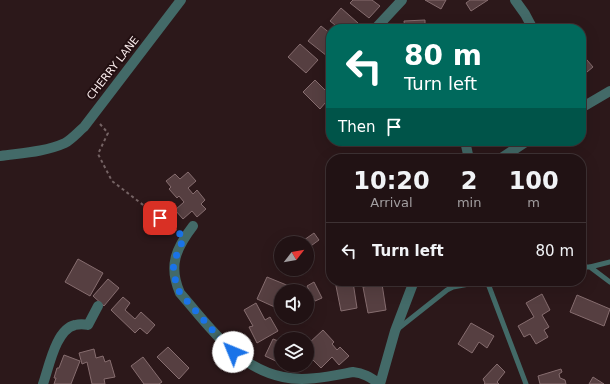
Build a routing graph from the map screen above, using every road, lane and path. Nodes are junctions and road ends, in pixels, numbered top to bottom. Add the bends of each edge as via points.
1 (181, 0) edge
2 (402, 0) edge
3 (515, 0) edge
4 (380, 24) edge
5 (530, 24) edge
6 (610, 91) edge
7 (586, 105) edge
8 (92, 115) junction
9 (520, 146) edge
10 (508, 154) edge
11 (0, 156) edge
12 (192, 226) dead end
13 (184, 237) junction
14 (610, 262) edge
15 (586, 267) edge
16 (590, 267) junction
17 (610, 282) edge
18 (412, 286) edge
19 (458, 286) edge
20 (488, 286) edge
21 (98, 306) dead end
22 (395, 331) junction
23 (43, 384) edge
24 (380, 384) edge
25 (526, 384) edge

1 - 8 street, CHERRY LANE
2 - 4 street
3 - 5 street
6 - 7 street
8 - 11 street, CHERRY LANE via 84,127 65,142 40,150
8 - 13 path via 108,133 98,154 112,180
9 - 10 street
12 - 13 street
13 - 24 street via 173,264 176,284 180,293 233,352 266,372 283,378 300,379 353,372 370,377
14 - 16 lane
15 - 16 lane
16 - 17 lane
18 - 22 street
19 - 22 lane via 446,290
20 - 25 lane
21 - 23 street via 88,325 75,325 62,333
22 - 24 street

